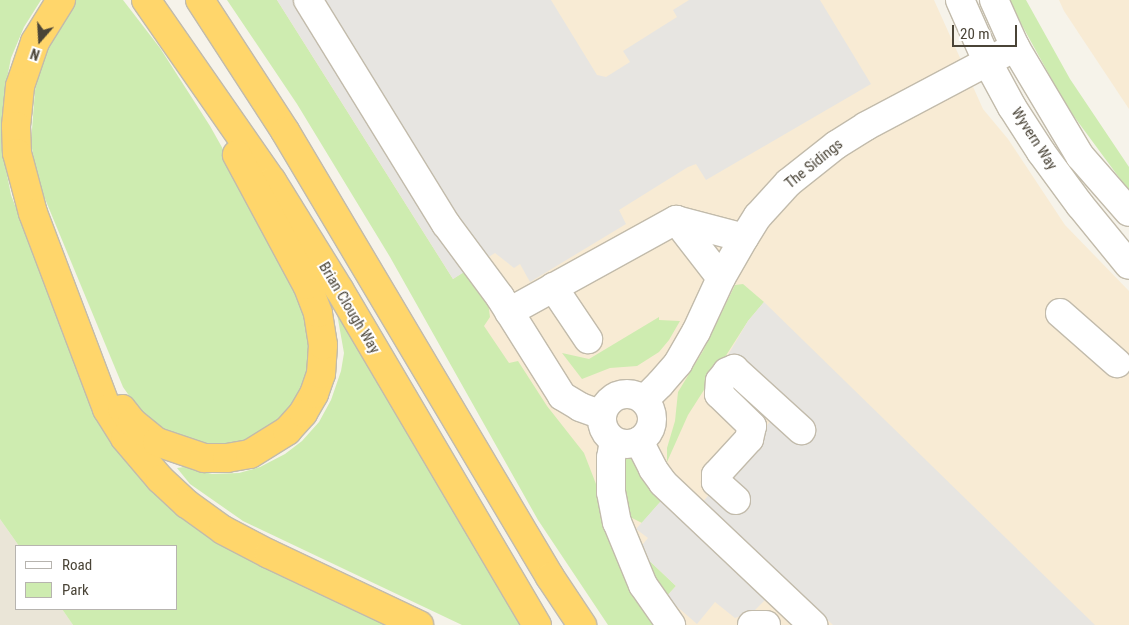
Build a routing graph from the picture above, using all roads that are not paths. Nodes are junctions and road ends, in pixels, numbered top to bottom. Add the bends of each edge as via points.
1 (61, 0) edge
2 (146, 0) edge
3 (200, 0) edge
4 (308, 0) edge
5 (960, 0) edge
6 (994, 0) edge
7 (1015, 47) junction
8 (988, 61) junction
9 (191, 62) junction
10 (1129, 212) edge
11 (676, 220) junction
12 (744, 238) junction
13 (1129, 265) edge
14 (721, 278) junction
15 (553, 286) junction
16 (509, 312) junction
17 (1060, 313) dead end
18 (588, 338) dead end
19 (1125, 362) edge
20 (94, 372) junction
21 (644, 400) junction
22 (602, 415) junction
23 (801, 430) dead end
24 (626, 441) junction
25 (736, 500) dead end
26 (673, 621) edge
27 (419, 625) edge
28 (537, 625) edge
29 (582, 625) edge
30 (752, 625) edge
31 (766, 625) edge
32 (814, 625) edge

1 - 20 highway via 35,42 20,86 17,153 36,221
2 - 9 highway, Brian Clough Way
3 - 29 highway via 285,131 545,569
4 - 16 street via 446,224
5 - 8 street, Wyvern Way
6 - 7 street, Wyvern Way
7 - 8 street, The Sidings
7 - 10 street, Wyvern Way via 1080,156
8 - 12 street, The Sidings via 836,145 788,183 758,216
8 - 13 street, Wyvern Way via 1012,107 1042,152
9 - 20 highway via 250,182 307,285 318,314 323,345 321,374 303,413 271,443 250,454 204,458 157,442 132,422
9 - 28 highway, Brian Clough Way via 272,181 339,289
11 - 12 street
11 - 14 street
11 - 15 street
12 - 14 street, The Sidings
14 - 21 street, The Sidings via 678,363
15 - 16 street
15 - 18 street
16 - 22 street via 562,396
17 - 19 street
20 - 27 highway via 107,409 125,438 160,479 187,504 223,530 261,550
21 - 22 street via 630,393 622,394 608,401
21 - 24 street via 652,414 650,430
22 - 24 street via 604,429
23 - 25 street via 734,369 727,372 720,381 719,394 752,426 749,439 716,475 716,482
24 - 26 street via 611,458 611,492 617,522 643,585
24 - 32 street via 663,482
30 - 31 street

